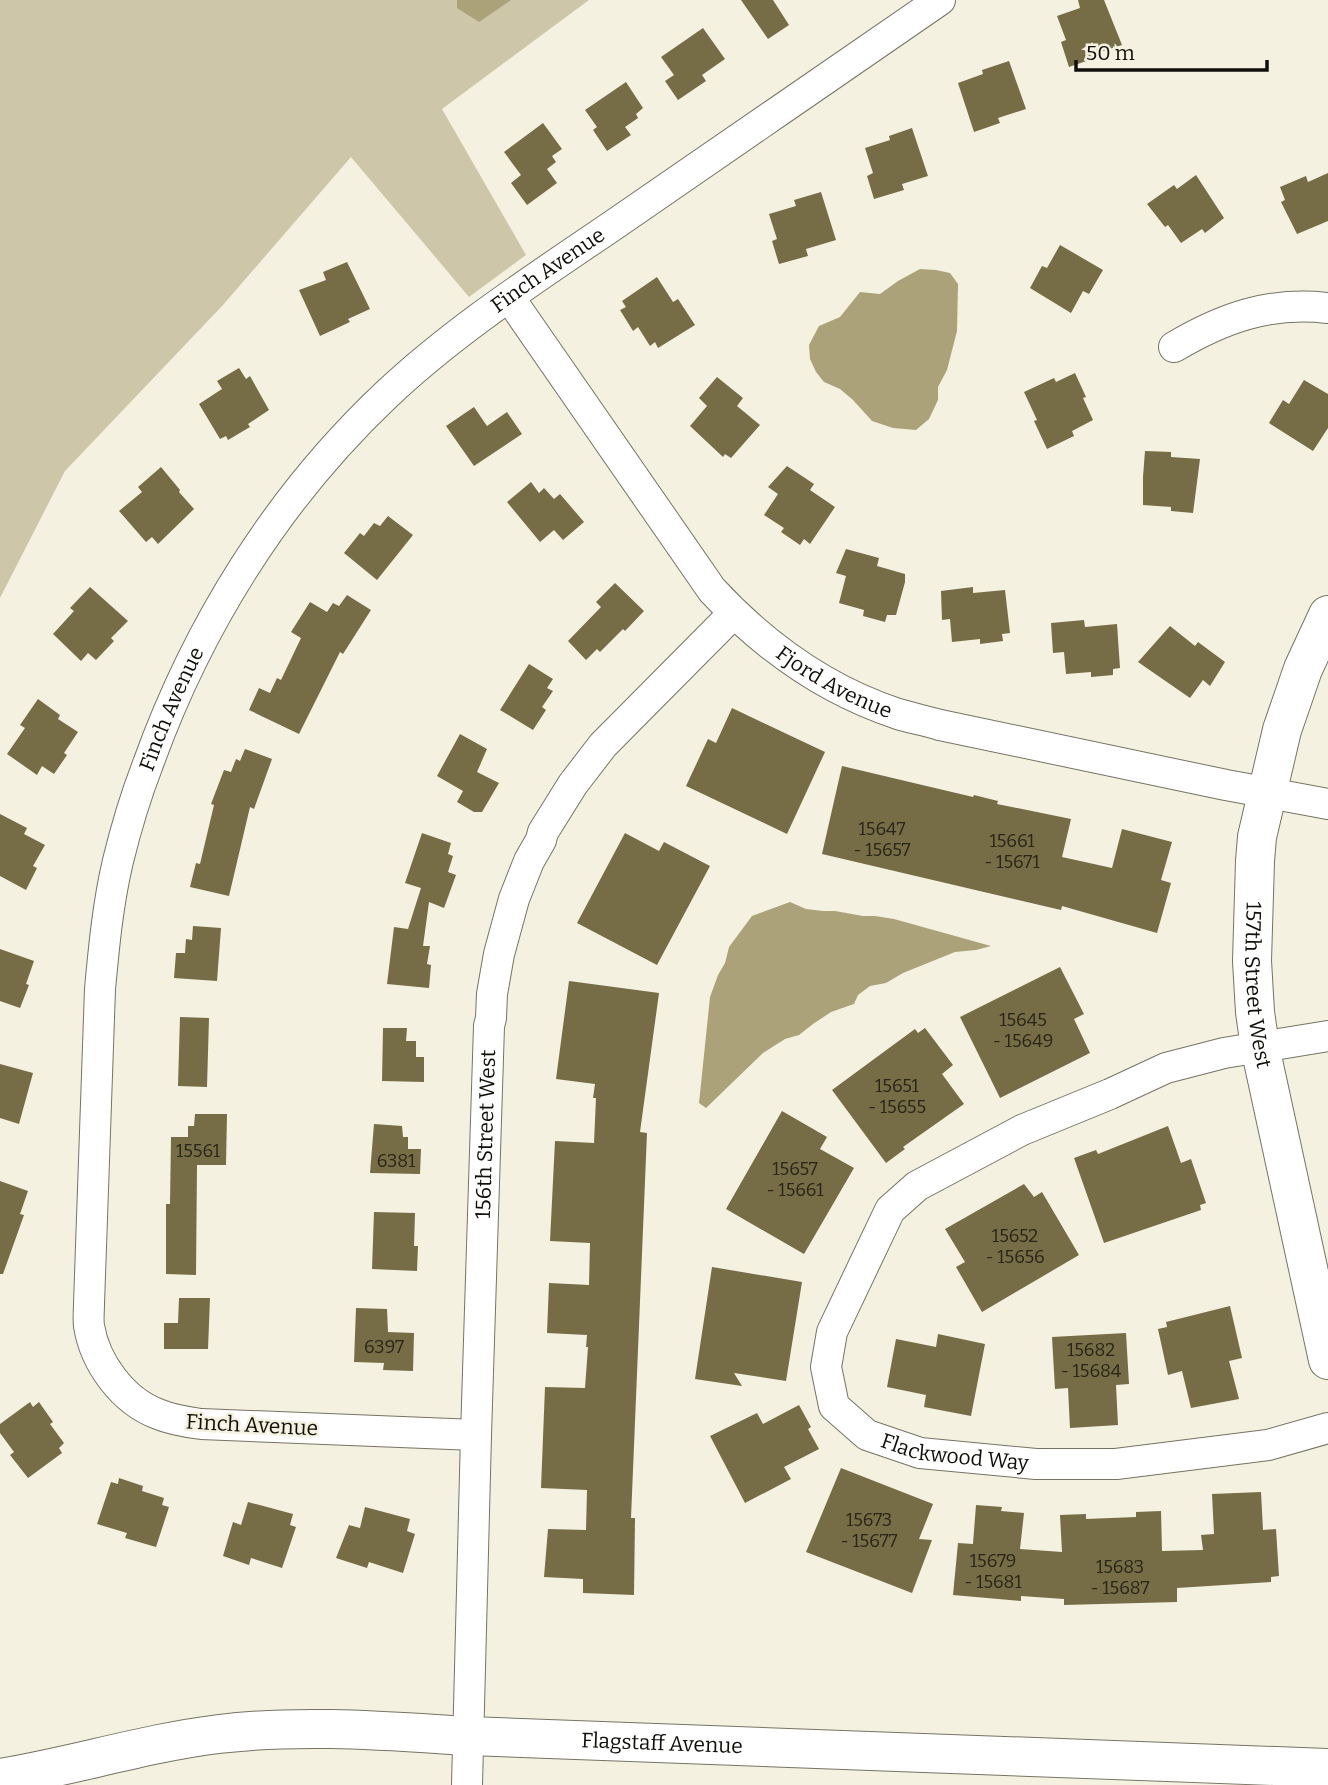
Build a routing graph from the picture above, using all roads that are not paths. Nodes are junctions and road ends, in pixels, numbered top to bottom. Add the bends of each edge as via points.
1 (940, 0) edge
2 (509, 297) junction
3 (1328, 308) edge
4 (1174, 347) dead end
5 (734, 613) junction
6 (1328, 615) edge
7 (1266, 791) junction
8 (1328, 804) edge
9 (1328, 1036) edge
10 (1260, 1047) junction
11 (1328, 1360) edge
12 (1328, 1428) edge
13 (476, 1435) junction
14 (469, 1736) junction
15 (1328, 1768) edge
16 (0, 1778) edge
17 (467, 1785) edge

1 - 2 street, Finch Avenue
2 - 5 street, Fjord Avenue via 688,557
2 - 13 street, Finch Avenue via 387,394 330,453 240,572 177,689 131,813 104,943 89,1304 89,1327 105,1369 120,1387 156,1414 201,1424
3 - 4 street via 1286,307 1238,316
5 - 7 street, Fjord Avenue via 807,671 899,714
5 - 13 street, 156th Street West via 587,764 543,832 514,899 494,978 489,1027
6 - 7 street, 157th Street West via 1303,668
7 - 8 street, Fjord Avenue
7 - 10 street, 157th Street West via 1257,837 1252,927 1252,981
9 - 10 street, Flackwood Way
10 - 11 street, 157th Street West
10 - 12 street, Flackwood Way via 1166,1068 1022,1130 917,1186 890,1210 832,1332 826,1367 834,1406 867,1435 920,1453 1036,1464 1116,1464 1268,1445
13 - 14 street, 156th Street West
14 - 15 street, Flagstaff Avenue
14 - 16 street, Flagstaff Avenue via 342,1729 220,1734
14 - 17 street, 156th Street West

